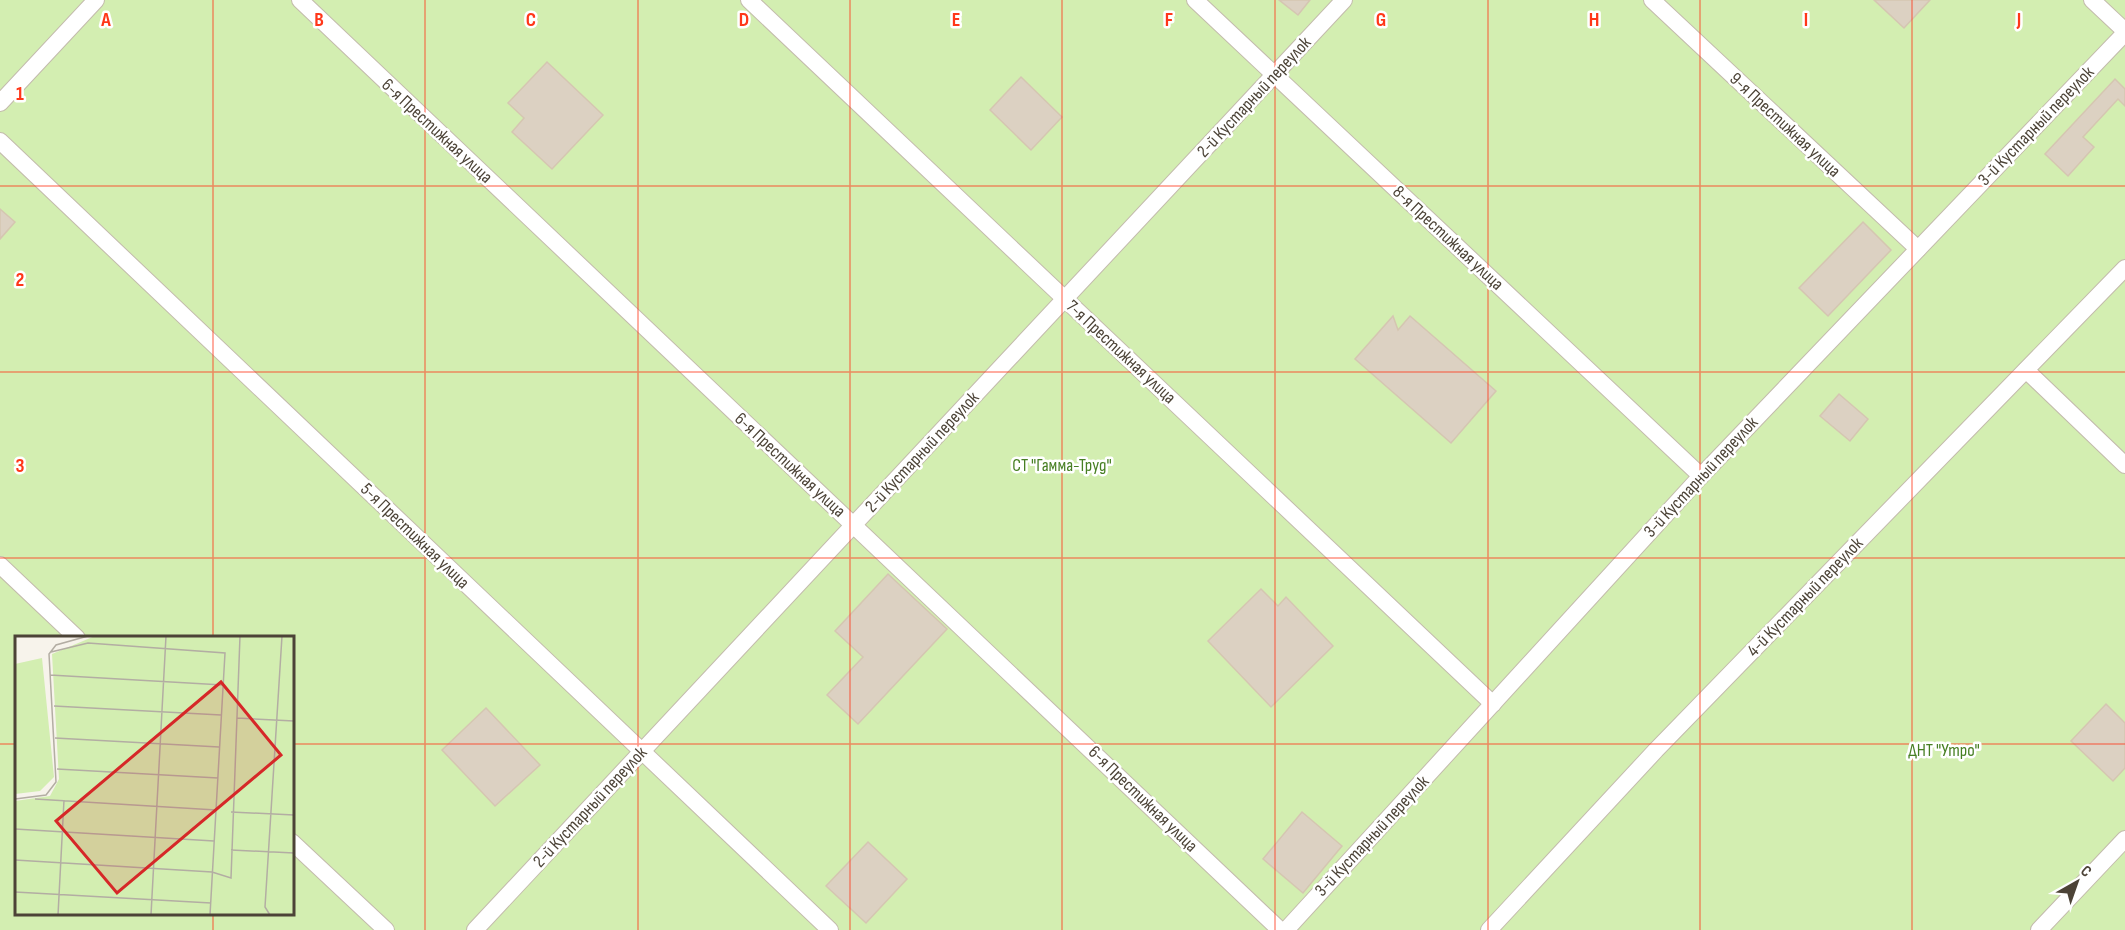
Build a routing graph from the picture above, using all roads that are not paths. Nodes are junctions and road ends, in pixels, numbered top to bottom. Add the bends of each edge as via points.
1 (96, 0) edge
2 (300, 0) edge
3 (749, 0) edge
4 (1195, 0) edge
5 (1344, 0) edge
6 (1652, 0) edge
7 (2092, 0) edge
8 (2125, 32) edge
9 (1275, 75) junction
10 (0, 103) edge
11 (0, 141) edge
12 (1918, 249) junction
13 (2125, 268) edge
14 (1065, 299) junction
15 (2025, 370) junction
16 (2125, 465) edge
17 (1701, 476) junction
18 (854, 525) junction
19 (0, 565) edge
20 (75, 636) edge
21 (1493, 704) junction
22 (642, 752) junction
23 (2125, 839) edge
24 (294, 844) edge
25 (386, 930) edge
26 (475, 930) edge
27 (830, 930) edge
28 (1280, 930) edge
29 (1286, 930) edge
30 (1489, 930) edge
31 (2039, 930) edge

1 - 10 lane
2 - 18 lane, 6-я Престижная улица
3 - 14 lane, 7-я Престижная улица
4 - 9 lane, 8-я Престижная улица
5 - 9 lane, 2-й Кустарный переулок
6 - 12 lane, 9-я Престижная улица
7 - 8 lane
8 - 12 lane, 3-й Кустарный переулок
9 - 14 lane, 2-й Кустарный переулок
9 - 17 lane, 8-я Престижная улица
11 - 22 lane, 5-я Престижная улица
12 - 17 lane, 3-й Кустарный переулок
13 - 15 lane, 4-й Кустарный переулок
14 - 18 lane, 2-й Кустарный переулок
14 - 21 lane, 7-я Престижная улица
15 - 16 lane
15 - 30 lane, 4-й Кустарный переулок via 1656,750
17 - 21 lane, 3-й Кустарный переулок
18 - 22 lane, 2-й Кустарный переулок
18 - 28 lane, 6-я Престижная улица
19 - 20 lane
21 - 29 lane, 3-й Кустарный переулок
22 - 26 lane, 2-й Кустарный переулок
22 - 27 lane, 5-я Престижная улица
23 - 31 lane
24 - 25 lane

